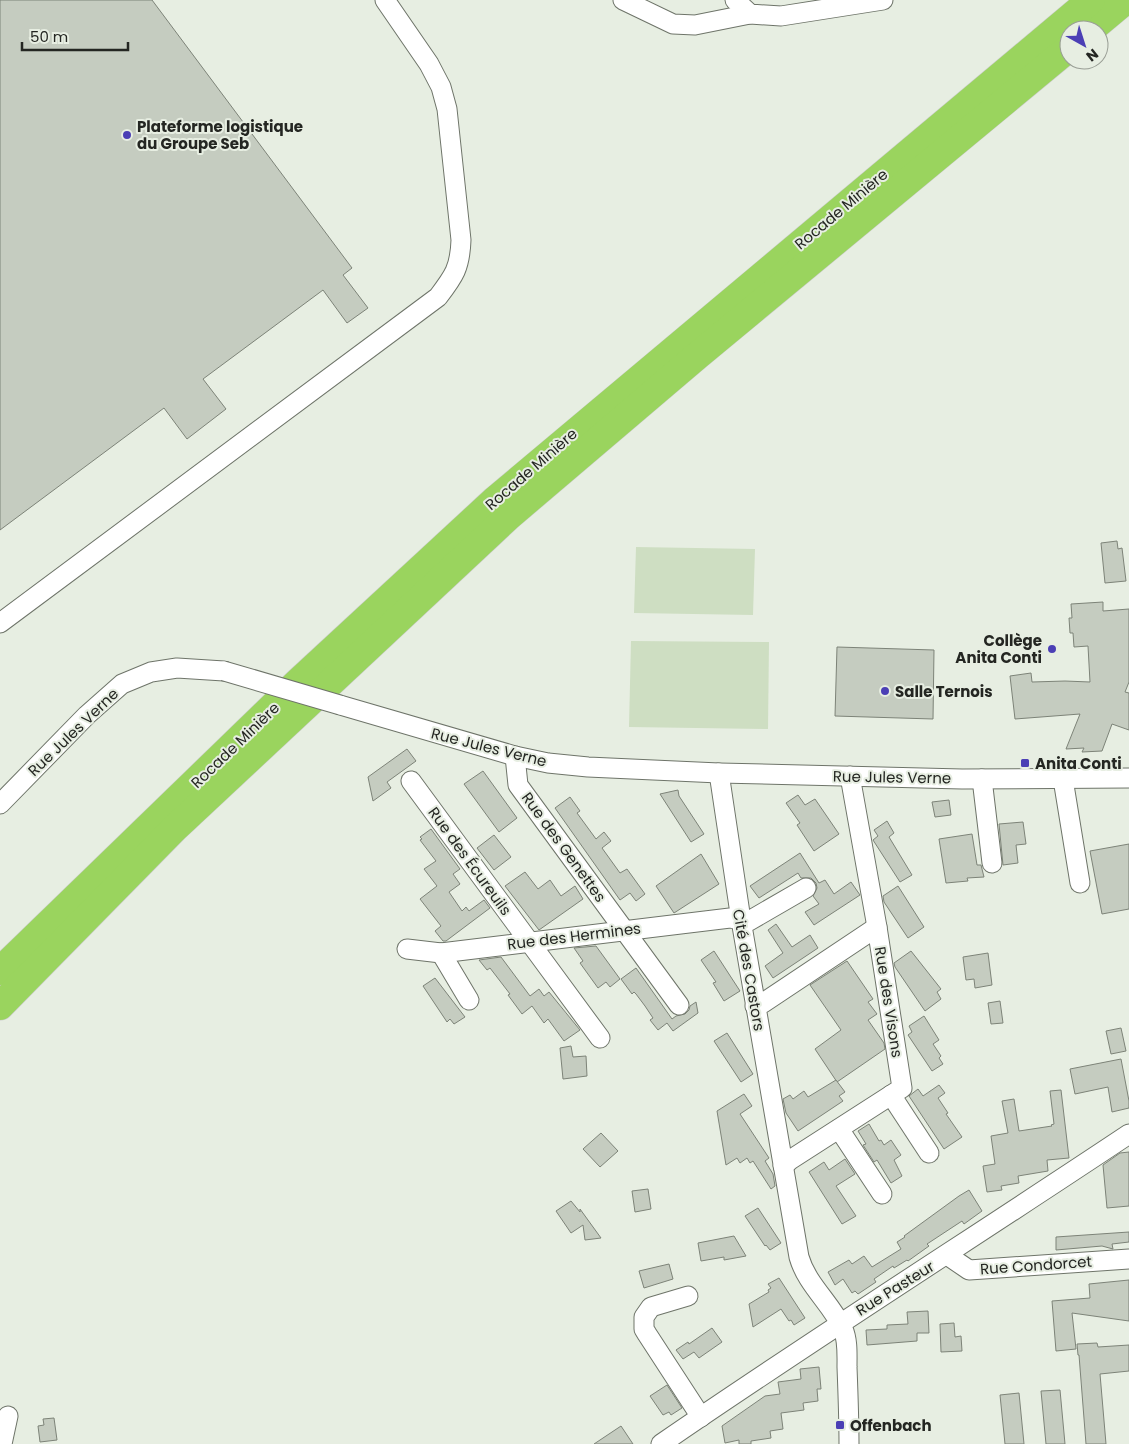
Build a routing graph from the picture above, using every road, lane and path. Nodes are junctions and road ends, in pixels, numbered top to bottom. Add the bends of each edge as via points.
1 (385, 0) edge
2 (623, 0) edge
3 (734, 0) edge
4 (883, 0) edge
5 (1091, 0) edge
6 (1126, 0) edge
7 (750, 14) junction
8 (1102, 20) edge
9 (1059, 56) edge
10 (0, 623) edge
11 (515, 756) junction
12 (719, 773) junction
13 (850, 776) junction
14 (1129, 778) edge
15 (982, 779) junction
16 (1062, 779) junction
17 (411, 781) dead end
18 (0, 804) edge
19 (992, 863) dead end
20 (1080, 883) dead end
21 (806, 888) dead end
22 (741, 920) junction
23 (877, 926) junction
24 (625, 930) junction
25 (528, 941) junction
26 (407, 949) dead end
27 (441, 953) junction
28 (0, 970) edge
29 (469, 1000) dead end
30 (679, 1005) dead end
31 (0, 1006) edge
32 (755, 1006) junction
33 (600, 1038) dead end
34 (891, 1095) junction
35 (839, 1129) junction
36 (1129, 1134) edge
37 (929, 1153) dead end
38 (783, 1166) junction
39 (882, 1194) dead end
40 (947, 1255) junction
41 (1129, 1259) edge
42 (688, 1296) dead end
43 (840, 1323) junction
44 (8, 1416) dead end
45 (701, 1417) junction
46 (2, 1444) edge
47 (661, 1444) edge
48 (849, 1444) edge

1 - 10 street via 429,64 441,87 447,109 461,240 455,275 438,297
2 - 7 street via 673,24 695,25
3 - 7 street
4 - 7 street via 781,16
5 - 28 highway, Rocade Minière via 495,500 297,683
6 - 8 highway
9 - 31 highway, Rocade Minière via 509,516 174,829
11 - 12 street, Rue Jules Verne via 588,767
11 - 18 street, Rue Jules Verne, bridge via 224,671 177,668 151,672 122,684
11 - 24 street, Rue des Genettes via 518,784
12 - 13 street, Rue Jules Verne
12 - 22 street, Cité des Castors
13 - 15 street, Rue Jules Verne
13 - 23 street, Rue des Visons
14 - 16 street, Rue Jules Verne
15 - 16 street, Rue Jules Verne
15 - 19 street
16 - 20 street
17 - 25 street, Rue des Écureuils
21 - 22 street, Rue des Hermines via 749,921
22 - 24 street, Rue des Hermines via 730,918
22 - 32 street, Cité des Castors
23 - 32 street
23 - 34 street, Rue des Visons via 902,1088
24 - 25 street, Rue des Hermines
24 - 30 street, Rue des Genettes
25 - 27 street, Rue des Hermines
25 - 33 street, Rue des Écureuils
26 - 27 street, Rue des Hermines
27 - 29 street
32 - 38 street, Cité des Castors
34 - 35 street
34 - 37 street
35 - 38 street
35 - 39 street
36 - 40 street, Rue Pasteur
38 - 43 street, Cité des Castors via 798,1257 810,1282
40 - 41 street, Rue Condorcet via 969,1270
40 - 43 street, Rue Pasteur
42 - 45 street via 651,1307 644,1317 644,1328
43 - 45 street, Rue Pasteur
43 - 48 street via 846,1348
44 - 46 street
45 - 47 street, Rue Pasteur

